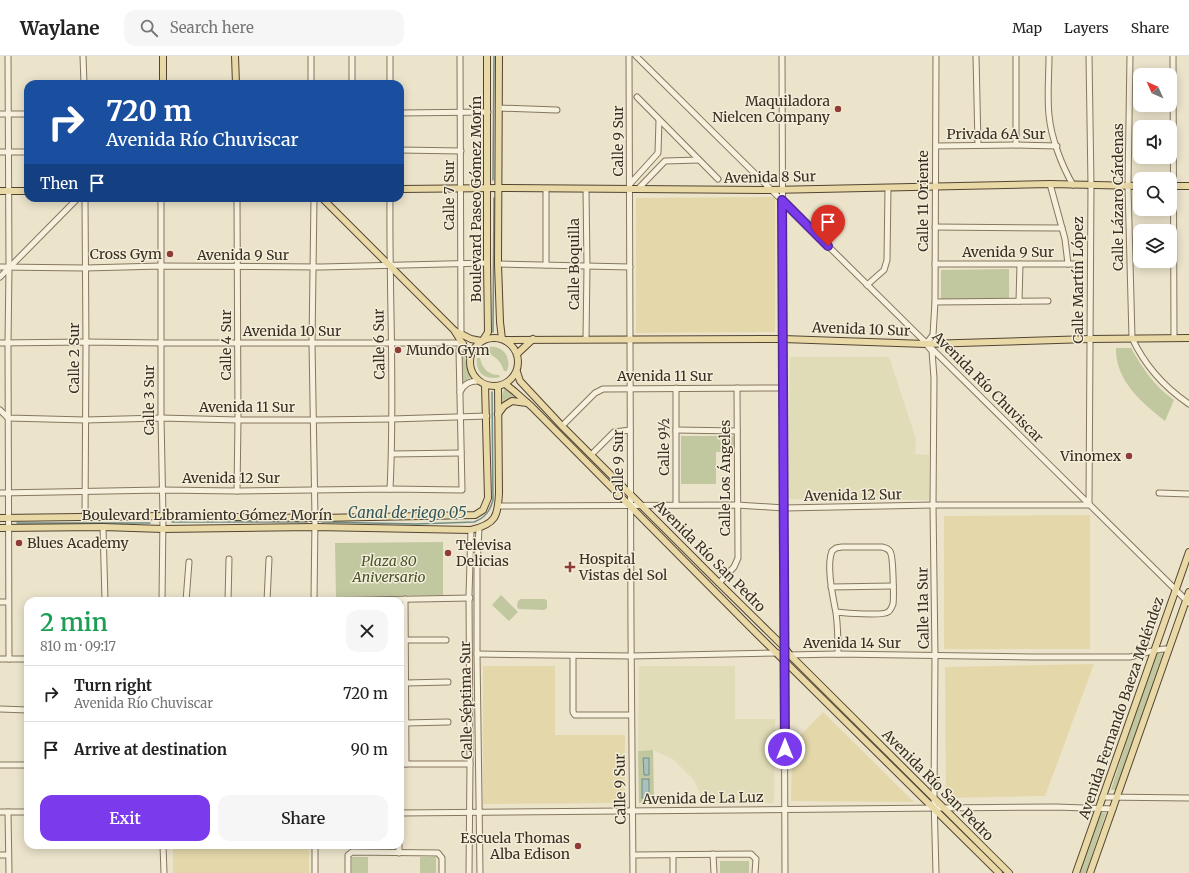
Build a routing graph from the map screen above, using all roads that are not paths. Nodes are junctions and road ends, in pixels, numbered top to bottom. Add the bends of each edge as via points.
1 (8, 56) edge
2 (83, 56) edge
3 (163, 56) edge
4 (235, 56) edge
5 (311, 56) edge
6 (352, 56) edge
7 (390, 56) edge
8 (460, 56) edge
9 (487, 56) edge
10 (499, 56) edge
11 (630, 56) edge
12 (636, 56) edge
13 (782, 56) edge
14 (936, 56) edge
15 (976, 56) edge
16 (1016, 56) edge
17 (1049, 56) edge
18 (1089, 56) edge
19 (1130, 56) edge
20 (1173, 56) edge
21 (84, 80) edge
22 (163, 80) edge
23 (236, 80) edge
24 (311, 80) edge
25 (352, 80) edge
26 (390, 80) edge
27 (637, 97) dead end
28 (499, 108) junction
29 (557, 110) dead end
30 (488, 112) junction
31 (404, 113) edge
32 (461, 113) junction
33 (0, 114) edge
34 (8, 114) junction
35 (24, 114) edge
36 (659, 120) junction
37 (1016, 145) junction
38 (936, 146) junction
39 (978, 146) junction
40 (1057, 146) junction
41 (404, 150) edge
42 (461, 151) junction
43 (0, 152) edge
44 (8, 152) junction
45 (24, 152) edge
46 (699, 160) junction
47 (1172, 172) edge
48 (718, 179) dead end
49 (1050, 184) junction
50 (1073, 185) junction
51 (1091, 185) junction
52 (1128, 186) junction
53 (1133, 186) edge
54 (1177, 186) edge
55 (1189, 186) edge
56 (630, 187) junction
57 (935, 187) junction
58 (488, 188) junction
59 (499, 188) junction
60 (888, 188) junction
61 (461, 189) junction
62 (546, 189) junction
63 (586, 189) junction
64 (638, 189) junction
65 (782, 189) junction
66 (404, 190) edge
67 (771, 190) junction
68 (24, 191) edge
69 (0, 192) edge
70 (8, 192) junction
71 (782, 200) junction
72 (74, 202) edge
73 (85, 202) edge
74 (161, 202) edge
75 (237, 202) edge
76 (314, 202) edge
77 (326, 202) edge
78 (390, 202) edge
79 (1172, 216) edge
80 (935, 227) junction
81 (1062, 228) junction
82 (461, 263) junction
83 (487, 263) junction
84 (498, 264) junction
85 (935, 264) junction
86 (1020, 264) junction
87 (1068, 264) junction
88 (1080, 264) dead end
89 (390, 265) junction
90 (546, 265) junction
91 (161, 266) junction
92 (587, 266) junction
93 (0, 267) edge
94 (238, 267) junction
95 (314, 267) junction
96 (630, 267) junction
97 (9, 268) junction
98 (85, 268) junction
99 (0, 277) edge
100 (867, 285) junction
101 (1019, 301) junction
102 (1048, 301) dead end
103 (935, 302) junction
104 (454, 330) junction
105 (461, 334) junction
106 (1132, 338) junction
107 (1174, 338) junction
108 (1189, 338) edge
109 (503, 339) junction
110 (533, 339) junction
111 (586, 339) junction
112 (630, 339) junction
113 (783, 339) junction
114 (1090, 339) junction
115 (482, 341) junction
116 (86, 342) junction
117 (392, 342) junction
118 (0, 343) edge
119 (8, 343) junction
120 (161, 343) junction
121 (237, 343) junction
122 (312, 343) junction
123 (463, 343) junction
124 (926, 344) junction
125 (517, 354) junction
126 (470, 356) junction
127 (517, 372) junction
128 (478, 381) junction
129 (485, 385) junction
130 (502, 385) junction
131 (630, 388) junction
132 (676, 388) junction
133 (737, 388) junction
134 (783, 388) junction
135 (460, 393) junction
136 (528, 403) junction
137 (1189, 404) edge
138 (0, 410) edge
139 (498, 414) junction
140 (487, 416) junction
141 (460, 417) junction
142 (8, 418) junction
143 (161, 418) junction
144 (392, 419) junction
145 (85, 420) junction
146 (238, 420) junction
147 (314, 420) junction
148 (562, 426) junction
149 (630, 430) junction
150 (676, 430) junction
151 (737, 431) junction
152 (461, 453) junction
153 (392, 454) junction
154 (591, 455) junction
155 (390, 489) junction
156 (162, 490) junction
157 (314, 490) junction
158 (237, 491) junction
159 (85, 492) junction
160 (0, 493) edge
161 (8, 493) junction
162 (630, 493) junction
163 (1159, 493) dead end
164 (1189, 494) edge
165 (676, 505) junction
166 (933, 505) junction
167 (1089, 505) junction
168 (498, 506) junction
169 (630, 506) junction
170 (643, 506) junction
171 (737, 506) junction
172 (784, 508) junction
173 (163, 516) junction
174 (8, 517) junction
175 (0, 518) edge
176 (85, 518) junction
177 (315, 518) junction
178 (103, 527) junction
179 (315, 527) junction
180 (0, 528) edge
181 (8, 528) junction
182 (479, 528) junction
183 (163, 530) junction
184 (471, 530) junction
185 (1189, 552) edge
186 (229, 559) dead end
187 (269, 559) dead end
188 (189, 562) dead end
189 (719, 583) junction
190 (893, 586) junction
191 (831, 587) junction
192 (1175, 590) junction
193 (1189, 592) edge
194 (105, 597) edge
195 (162, 597) edge
196 (186, 597) edge
197 (228, 597) edge
198 (267, 597) edge
199 (314, 597) edge
200 (470, 598) junction
201 (406, 599) joint
202 (0, 602) edge
203 (8, 602) junction
204 (1188, 602) edge
205 (836, 612) junction
206 (406, 640) junction
207 (446, 640) dead end
208 (784, 647) junction
209 (1154, 649) junction
210 (1169, 649) junction
211 (477, 654) junction
212 (838, 654) junction
213 (573, 656) junction
214 (631, 656) junction
215 (784, 656) junction
216 (935, 656) junction
217 (0, 658) edge
218 (8, 658) junction
219 (24, 658) edge
220 (406, 682) junction
221 (448, 682) dead end
222 (0, 709) edge
223 (24, 710) edge
224 (631, 715) junction
225 (448, 722) dead end
226 (406, 723) junction
227 (406, 764) joint
228 (470, 764) junction
229 (0, 765) edge
230 (24, 765) edge
231 (1102, 797) junction
232 (934, 798) junction
233 (1117, 798) junction
234 (1189, 798) edge
235 (1098, 807) junction
236 (934, 808) junction
237 (944, 808) junction
238 (785, 809) junction
239 (1113, 809) junction
240 (633, 811) junction
241 (0, 812) edge
242 (8, 812) junction
243 (24, 812) edge
244 (469, 812) junction
245 (480, 812) junction
246 (404, 813) edge
247 (163, 849) edge
248 (315, 849) edge
249 (399, 849) edge
250 (392, 852) joint
251 (399, 853) junction
252 (713, 854) junction
253 (0, 855) edge
254 (8, 855) junction
255 (633, 855) junction
256 (673, 855) junction
257 (9, 873) edge
258 (164, 873) edge
259 (315, 873) edge
260 (348, 873) edge
261 (442, 873) edge
262 (468, 873) edge
263 (480, 873) edge
264 (633, 873) edge
265 (673, 873) edge
266 (714, 873) edge
267 (755, 873) edge
268 (785, 873) edge
269 (936, 873) edge
270 (999, 873) edge
271 (1009, 873) edge
272 (1076, 873) edge
273 (1090, 873) edge

1 - 34 street
2 - 21 street
3 - 22 main road
4 - 23 main road
5 - 24 street
6 - 25 street
7 - 26 street
8 - 32 street, Calle 7 Sur
9 - 30 main road, Boulevard Paseo Gómez Morín
10 - 28 main road, Boulevard Paseo Gómez Morín
11 - 56 street, Calle 9 Sur
12 - 67 street, Avenida Río Chuviscar
13 - 65 street
14 - 38 street, Calle 11 Oriente
15 - 39 street
16 - 37 street
17 - 40 street via 1049,115
18 - 51 street, Calle Martín López
19 - 52 street, Calle Lázaro Cárdenas
20 - 47 street
27 - 36 street
28 - 29 street
28 - 59 main road, Boulevard Paseo Gómez Morín
30 - 32 street
30 - 58 main road, Boulevard Paseo Gómez Morín
31 - 32 street
32 - 42 street, Calle 7 Sur
33 - 34 street
34 - 35 street
34 - 44 street
36 - 46 street
36 - 56 street via 658,152
37 - 39 street, Privada 6A Sur
37 - 40 street, Privada 6A Sur
38 - 39 street, Privada 6A Sur
38 - 57 street, Calle 11 Oriente
40 - 50 street
41 - 42 street
42 - 61 street, Calle 7 Sur
43 - 44 street
44 - 45 street
44 - 70 street
46 - 48 street
46 - 64 street via 665,161
49 - 50 main road, Avenida 8 Sur
49 - 57 main road, Avenida 8 Sur
49 - 81 street
50 - 51 main road, Avenida 8 Sur
51 - 52 main road, Avenida 8 Sur
51 - 114 street, Calle Martín López
52 - 53 main road, Avenida 8 Sur
52 - 106 street, Calle Lázaro Cárdenas
54 - 55 main road
56 - 63 main road, Avenida 8 Sur
56 - 64 main road, Avenida 8 Sur
56 - 96 street, Calle 9 Sur
57 - 60 main road, Avenida 8 Sur
57 - 80 street, Calle 11 Oriente
58 - 59 main road, Avenida 8 Sur
58 - 61 main road, Avenida 8 Sur
58 - 83 main road, Boulevard Paseo Gómez Morín
59 - 62 main road, Avenida 8 Sur
59 - 84 main road, Boulevard Paseo Gómez Morín
60 - 65 main road, Avenida 8 Sur
60 - 100 street via 887,260 884,270
61 - 66 main road, Avenida 8 Sur
61 - 82 street, Calle 7 Sur
62 - 63 main road, Avenida 8 Sur
62 - 90 street
63 - 92 street, Calle Boquilla
64 - 67 main road, Avenida 8 Sur
65 - 67 main road, Avenida 8 Sur
65 - 71 street
67 - 71 street, Avenida Río Chuviscar
68 - 70 main road
69 - 70 main road
70 - 97 street
71 - 100 street, Avenida Río Chuviscar
71 - 113 street
72 - 97 street
73 - 98 street, Calle 2 Sur
74 - 91 street, Calle 3 Sur
75 - 94 street, Calle 4 Sur
76 - 95 street
77 - 89 main road
78 - 89 street, Calle 6 Sur
79 - 107 street
80 - 81 street
80 - 85 street, Calle 11 Oriente
81 - 87 street
82 - 83 street, Avenida 9 Sur
82 - 89 street, Avenida 9 Sur
82 - 105 street, Calle 7 Sur
83 - 115 main road, Boulevard Paseo Gómez Morín via 488,332
84 - 90 street
84 - 109 main road, Boulevard Paseo Gómez Morín
85 - 86 street, Avenida 9 Sur
85 - 103 street, Calle 11 Oriente
86 - 87 street, Avenida 9 Sur
86 - 101 street
87 - 88 street, Avenida 9 Sur
89 - 95 street, Avenida 9 Sur
89 - 104 main road
89 - 117 street, Calle 6 Sur
90 - 92 street
91 - 94 street, Avenida 9 Sur
91 - 98 street, Avenida 9 Sur
91 - 120 street, Calle 3 Sur
92 - 96 street
92 - 111 street, Calle Boquilla
93 - 97 street, Avenida 9 Sur
94 - 95 street, Avenida 9 Sur
94 - 121 street, Calle 4 Sur
95 - 122 street
96 - 112 street, Calle 9 Sur
97 - 98 street, Avenida 9 Sur
97 - 99 street
97 - 119 street
98 - 116 street, Calle 2 Sur
100 - 124 street, Avenida Río Chuviscar
101 - 102 street
101 - 103 street
103 - 124 street, Calle 11 Oriente via 933,335
104 - 105 main road
104 - 123 main road
105 - 115 main road
106 - 107 main road, Avenida 10 Sur
106 - 114 main road, Avenida 10 Sur
106 - 137 street via 1154,373
107 - 108 main road, Avenida 10 Sur
109 - 110 main road, Avenida 10 Sur
109 - 115 main road via 489,338
109 - 125 main road
110 - 111 main road, Avenida 10 Sur
110 - 125 main road
111 - 112 main road, Avenida 10 Sur
112 - 113 main road, Avenida 10 Sur
112 - 131 street, Calle 9 Sur
113 - 124 main road, Avenida 10 Sur
113 - 134 street
114 - 124 main road, Avenida 10 Sur
114 - 167 street, Calle Martín López
115 - 126 main road via 476,345
116 - 119 street, Avenida 10 Sur
116 - 120 street, Avenida 10 Sur
116 - 145 street, Calle 2 Sur
117 - 122 street, Avenida 10 Sur
117 - 123 street, Avenida 10 Sur
117 - 144 street, Calle 6 Sur
118 - 119 street, Avenida 10 Sur
119 - 142 street
120 - 121 street, Avenida 10 Sur
120 - 143 street, Calle 3 Sur
121 - 122 street, Avenida 10 Sur
121 - 146 street, Calle 4 Sur
122 - 147 street
123 - 126 main road
123 - 135 street via 459,350
124 - 166 street, Calle 11a Sur via 932,351 934,378
124 - 167 street, Avenida Río Chuviscar
125 - 127 main road
126 - 128 main road via 471,369
127 - 130 main road
127 - 148 main road, Avenida Río San Pedro via 520,381
128 - 129 main road
128 - 135 street via 465,384
129 - 130 main road
129 - 140 main road, Boulevard Libramiento Gómez Morín
130 - 136 main road, Avenida Río San Pedro via 514,390
130 - 139 main road, Boulevard Libramiento Gómez Morín
131 - 132 street, Avenida 11 Sur
131 - 148 street, Avenida 11 Sur via 598,391
131 - 149 street, Calle 9 Sur
132 - 133 street, Avenida 11 Sur
132 - 150 street, Calle 9½
133 - 134 street, Avenida 11 Sur
133 - 151 street, Calle Los Ángeles
134 - 172 street
135 - 141 street
136 - 139 main road via 512,401
136 - 169 main road, Avenida Río San Pedro
138 - 142 street
139 - 168 main road, Boulevard Libramiento Gómez Morín
140 - 141 street, Avenida 11 Sur
140 - 177 main road, Boulevard Libramiento Gómez Morín via 488,498 486,506 479,513 463,516
141 - 144 street, Avenida 11 Sur
141 - 152 street
142 - 145 street, Avenida 11 Sur
142 - 161 street
143 - 145 street, Avenida 11 Sur
143 - 146 street, Avenida 11 Sur
143 - 156 street, Calle 3 Sur
144 - 147 street, Avenida 11 Sur
144 - 153 street, Calle 6 Sur
145 - 159 street, Calle 2 Sur
146 - 147 street, Avenida 11 Sur
146 - 158 street, Calle 4 Sur
147 - 157 street
148 - 154 main road, Avenida Río San Pedro
149 - 154 street via 614,432
149 - 162 street, Calle 9 Sur
150 - 151 street
150 - 165 street, Calle 9½
151 - 171 street, Calle Los Ángeles
152 - 153 street
152 - 155 street, Avenida 12 Sur via 462,490
153 - 155 street, Calle 6 Sur
154 - 162 main road, Avenida Río San Pedro
155 - 157 street, Avenida 12 Sur
156 - 158 street, Avenida 12 Sur
156 - 159 street, Avenida 12 Sur
156 - 173 street, Calle 3 Sur
157 - 158 street, Avenida 12 Sur
157 - 177 street
159 - 161 street, Avenida 12 Sur
159 - 176 street, Calle 2 Sur
160 - 161 street, Avenida 12 Sur
161 - 174 street
162 - 169 street, Calle 9 Sur
162 - 170 main road, Avenida Río San Pedro
163 - 164 street
165 - 170 street, Avenida 12 Sur
165 - 171 street, Avenida 12 Sur
166 - 167 street, Avenida 12 Sur
166 - 172 street, Avenida 12 Sur
166 - 216 street, Calle 11a Sur
167 - 192 street, Avenida Río Chuviscar
168 - 169 street, Avenida 12 Sur
168 - 182 main road, Boulevard Libramiento Gómez Morín via 494,518
169 - 170 street, Avenida 12 Sur
169 - 214 street, Calle 9 Sur
169 - 215 main road, Avenida Río San Pedro
170 - 189 main road, Avenida Río San Pedro
171 - 172 street, Avenida 12 Sur
171 - 189 street, Calle Los Ángeles via 738,561
172 - 208 street
173 - 176 main road, Boulevard Libramiento Gómez Morín
173 - 177 main road, Boulevard Libramiento Gómez Morín
173 - 183 street, Calle 3 Sur
174 - 175 main road, Boulevard Libramiento Gómez Morín
174 - 176 main road, Boulevard Libramiento Gómez Morín
174 - 181 street
177 - 179 street
178 - 181 main road, Boulevard Libramiento Gómez Morín
178 - 183 main road, Boulevard Libramiento Gómez Morín
178 - 194 street
179 - 183 main road, Boulevard Libramiento Gómez Morín
179 - 184 main road, Boulevard Libramiento Gómez Morín
179 - 199 street
180 - 181 main road, Boulevard Libramiento Gómez Morín
181 - 203 street
182 - 184 main road, Boulevard Libramiento Gómez Morín
182 - 211 street, Calle Séptima Sur
183 - 195 street, Calle 3 Sur
184 - 200 street, Calle Séptima Sur
185 - 192 main road, Avenida Fernando Baeza Meléndez
186 - 197 street
187 - 198 street
188 - 196 street
189 - 208 main road, Avenida Río San Pedro
190 - 191 street
190 - 191 street via 892,554 888,549 842,547 831,554
190 - 205 street via 892,605 887,613
191 - 205 street
192 - 204 street, Avenida Río Chuviscar
192 - 209 main road, Avenida Fernando Baeza Meléndez
193 - 204 main road, Avenida Fernando Baeza Meléndez
200 - 201 street
200 - 228 street, Calle Séptima Sur
201 - 206 street
202 - 203 street
203 - 218 street
204 - 210 main road, Avenida Fernando Baeza Meléndez
205 - 212 street
206 - 207 street
206 - 220 street
208 - 215 main road, Avenida Río San Pedro
209 - 210 street, Avenida 14 Sur
209 - 216 street, Avenida 14 Sur via 1130,657
209 - 231 main road, Avenida Fernando Baeza Meléndez
210 - 233 main road, Avenida Fernando Baeza Meléndez
211 - 213 street, Avenida 14 Sur
211 - 245 street, Calle Séptima Sur
212 - 215 street, Avenida 14 Sur
212 - 216 street, Avenida 14 Sur
213 - 214 street, Avenida 14 Sur
213 - 224 street via 575,715
214 - 215 street, Avenida 14 Sur
214 - 224 street, Calle 9 Sur
215 - 232 main road, Avenida Río San Pedro
215 - 236 main road, Avenida Río San Pedro
215 - 238 street
216 - 232 street, Calle 11a Sur
217 - 218 street
218 - 219 street
220 - 221 street
220 - 226 street
222 - 223 street
224 - 240 street, Calle 9 Sur
225 - 226 street
226 - 227 street
227 - 228 street
228 - 244 street, Calle Séptima Sur
229 - 230 street
231 - 233 street
231 - 235 main road, Avenida Fernando Baeza Meléndez
232 - 236 street, Calle 11a Sur
232 - 237 main road, Avenida Río San Pedro
233 - 234 street
233 - 239 main road, Avenida Fernando Baeza Meléndez
235 - 237 street, Avenida de La Luz
235 - 239 street, Avenida de La Luz
235 - 272 main road, Avenida Fernando Baeza Meléndez
236 - 237 street, Avenida de La Luz
236 - 238 street, Avenida de La Luz
236 - 269 street, Calle 11a Sur
236 - 270 main road, Avenida Río San Pedro
237 - 271 main road, Avenida Río San Pedro
238 - 240 street, Avenida de La Luz
238 - 268 street
239 - 273 main road, Avenida Fernando Baeza Meléndez
240 - 245 street, Avenida de La Luz
240 - 255 street, Calle 9 Sur
241 - 242 street
242 - 243 street
242 - 254 street
244 - 245 street, Avenida de La Luz
244 - 246 street, Avenida de La Luz
244 - 262 street, Calle Séptima Sur
245 - 263 street, Calle Séptima Sur
247 - 258 street
248 - 259 street
249 - 251 street
250 - 251 street
250 - 260 street via 350,852
251 - 261 street via 438,853 442,858
252 - 256 street
252 - 266 street
252 - 267 street via 751,854 756,859
253 - 254 street
254 - 257 street
255 - 256 street
255 - 264 street, Calle 9 Sur
256 - 265 street

